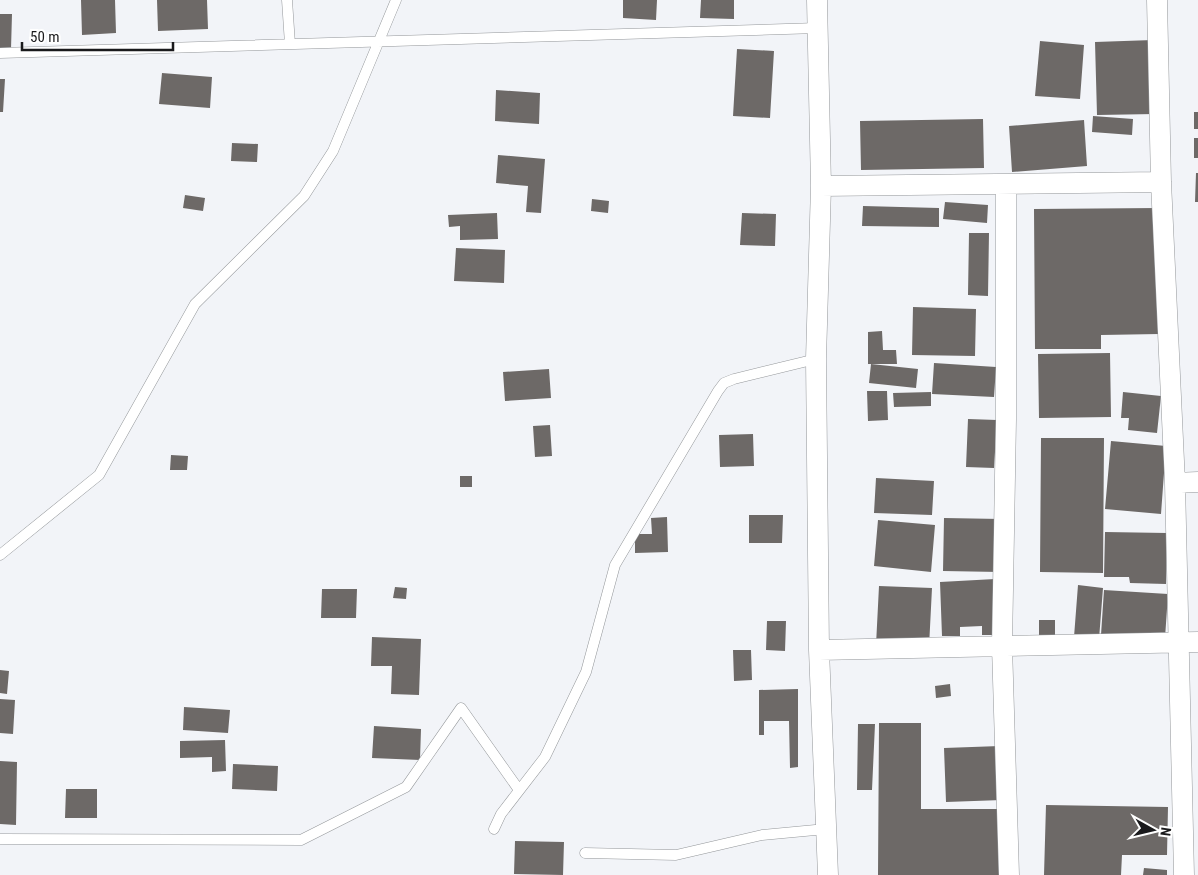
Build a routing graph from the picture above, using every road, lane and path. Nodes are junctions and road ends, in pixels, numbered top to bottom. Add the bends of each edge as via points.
1 (287, 0) edge
2 (396, 0) edge
3 (817, 0) edge
4 (1157, 0) edge
5 (818, 28) junction
6 (379, 41) junction
7 (290, 44) junction
8 (0, 53) edge
9 (1161, 182) junction
10 (1006, 185) junction
11 (821, 186) junction
12 (816, 359) junction
13 (1175, 482) junction
14 (1198, 482) edge
15 (0, 555) edge
16 (1189, 642) edge
17 (1002, 646) junction
18 (819, 650) junction
19 (519, 790) junction
20 (494, 829) dead end
21 (826, 829) junction
22 (0, 839) edge
23 (585, 852) dead end
24 (828, 875) edge
25 (1009, 875) edge
26 (1184, 875) edge

1 - 7 lane
2 - 6 lane
3 - 5 street
4 - 9 street
5 - 6 lane
5 - 11 street
6 - 7 lane
6 - 15 lane via 333,151 319,174 304,196 194,304 99,475
7 - 8 lane
9 - 10 street
9 - 13 street
10 - 11 street
10 - 17 street
11 - 12 street
12 - 18 street
12 - 19 lane via 734,379 724,383 718,391 615,565 586,672 545,757
13 - 14 street
13 - 16 street
16 - 17 street
16 - 26 street
17 - 18 street
17 - 25 street
18 - 21 street
19 - 20 lane
19 - 22 lane via 461,708 406,787 301,840
21 - 23 lane via 762,835 676,855
21 - 24 street

